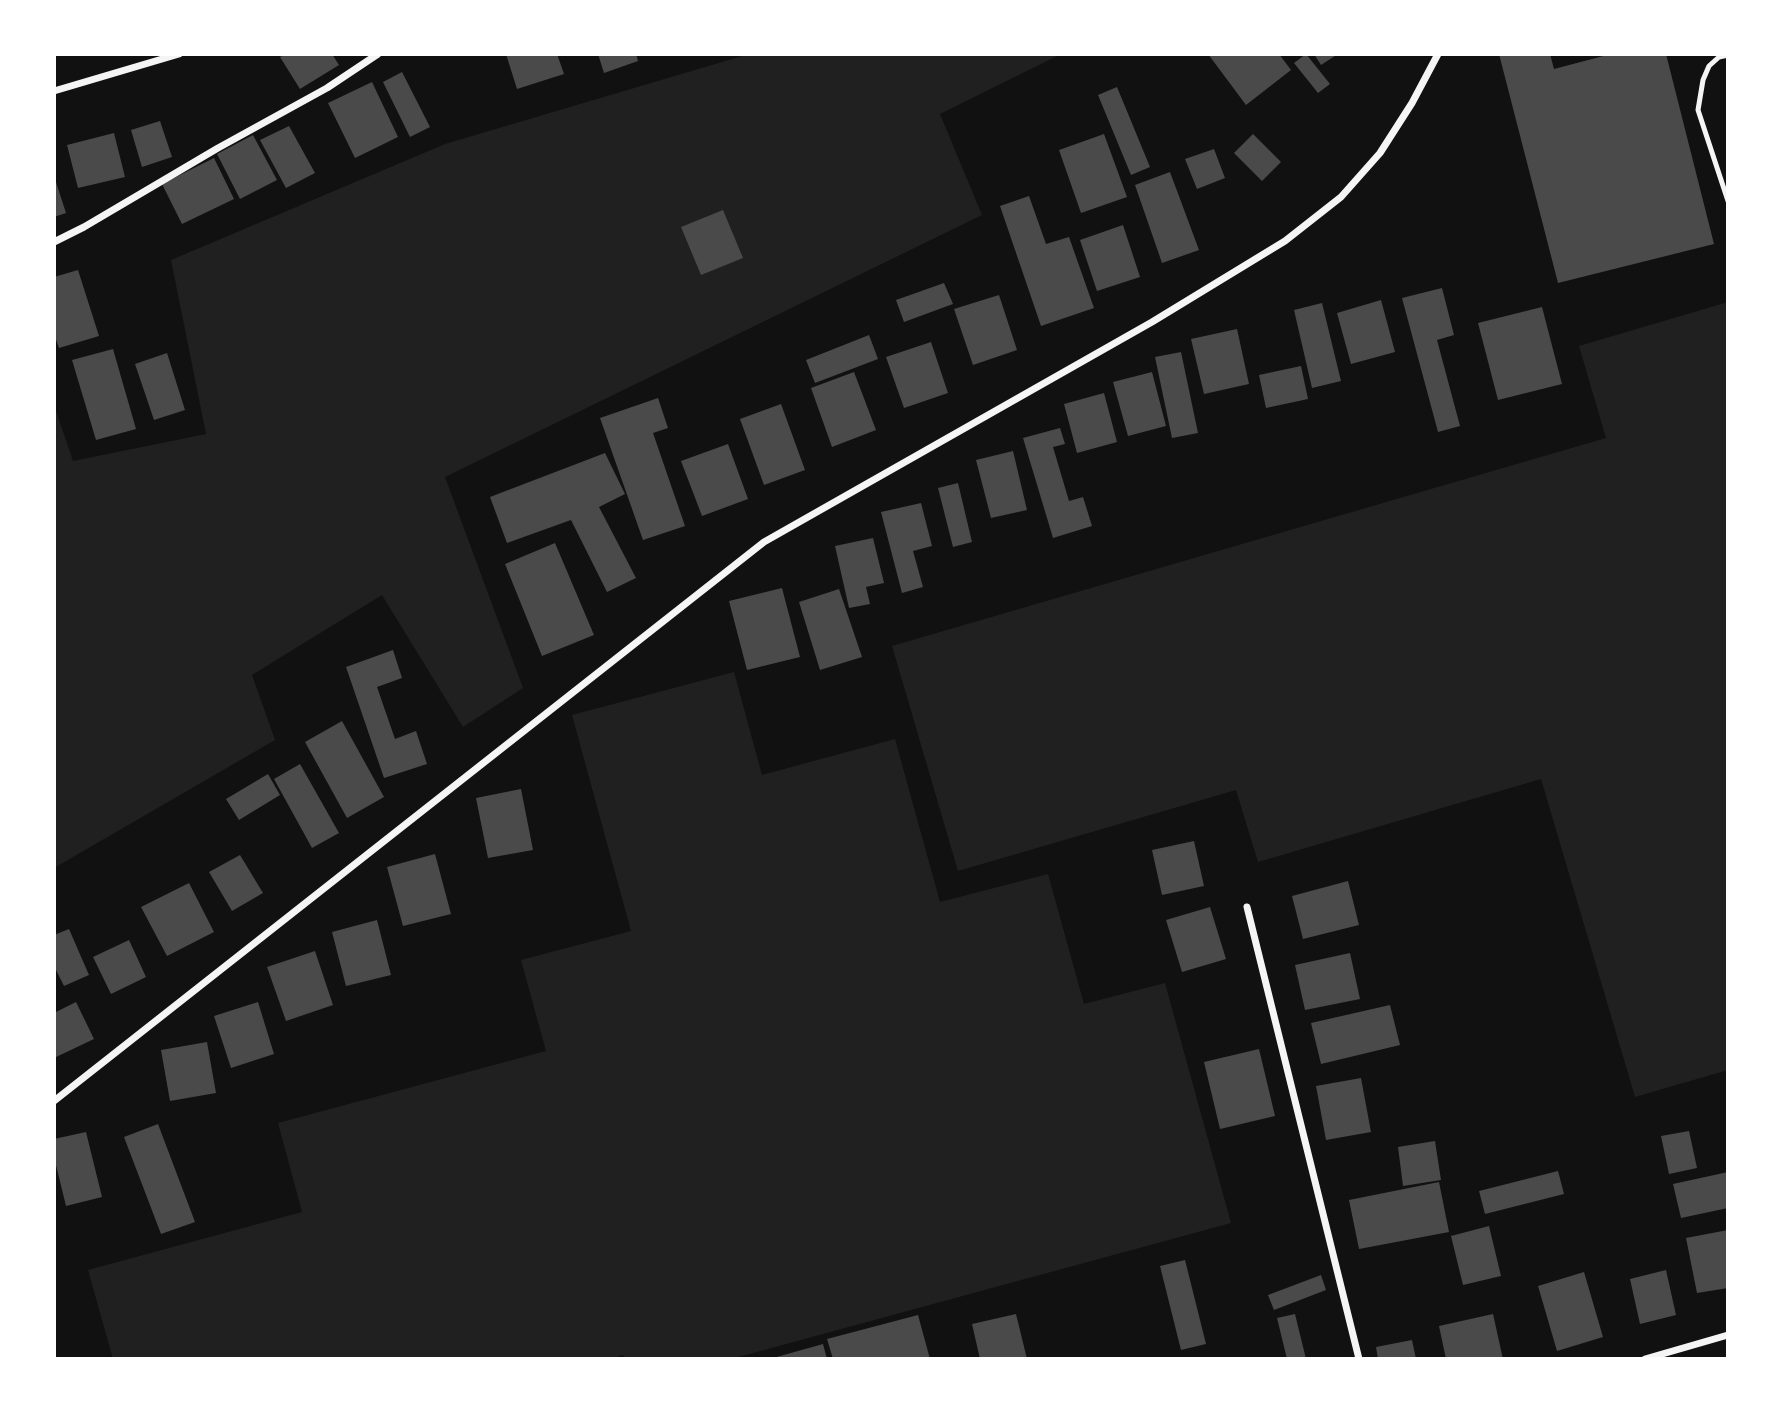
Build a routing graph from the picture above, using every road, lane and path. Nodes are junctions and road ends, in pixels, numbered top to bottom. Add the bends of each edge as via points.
1 (179, 54) edge
2 (378, 54) edge
3 (1438, 54) edge
4 (1718, 55) edge
5 (1728, 55) edge
6 (54, 91) edge
7 (1728, 201) edge
8 (54, 242) edge
9 (1247, 907) dead end
10 (54, 1101) edge
11 (1728, 1335) edge
12 (1359, 1359) edge
13 (1645, 1359) edge

1 - 6 street
2 - 8 street via 327,88
3 - 10 street via 1380,153 1341,197 1285,241 1152,322 764,542
4 - 5 lane
4 - 7 lane via 1703,80 1698,110
9 - 12 street
11 - 13 street

